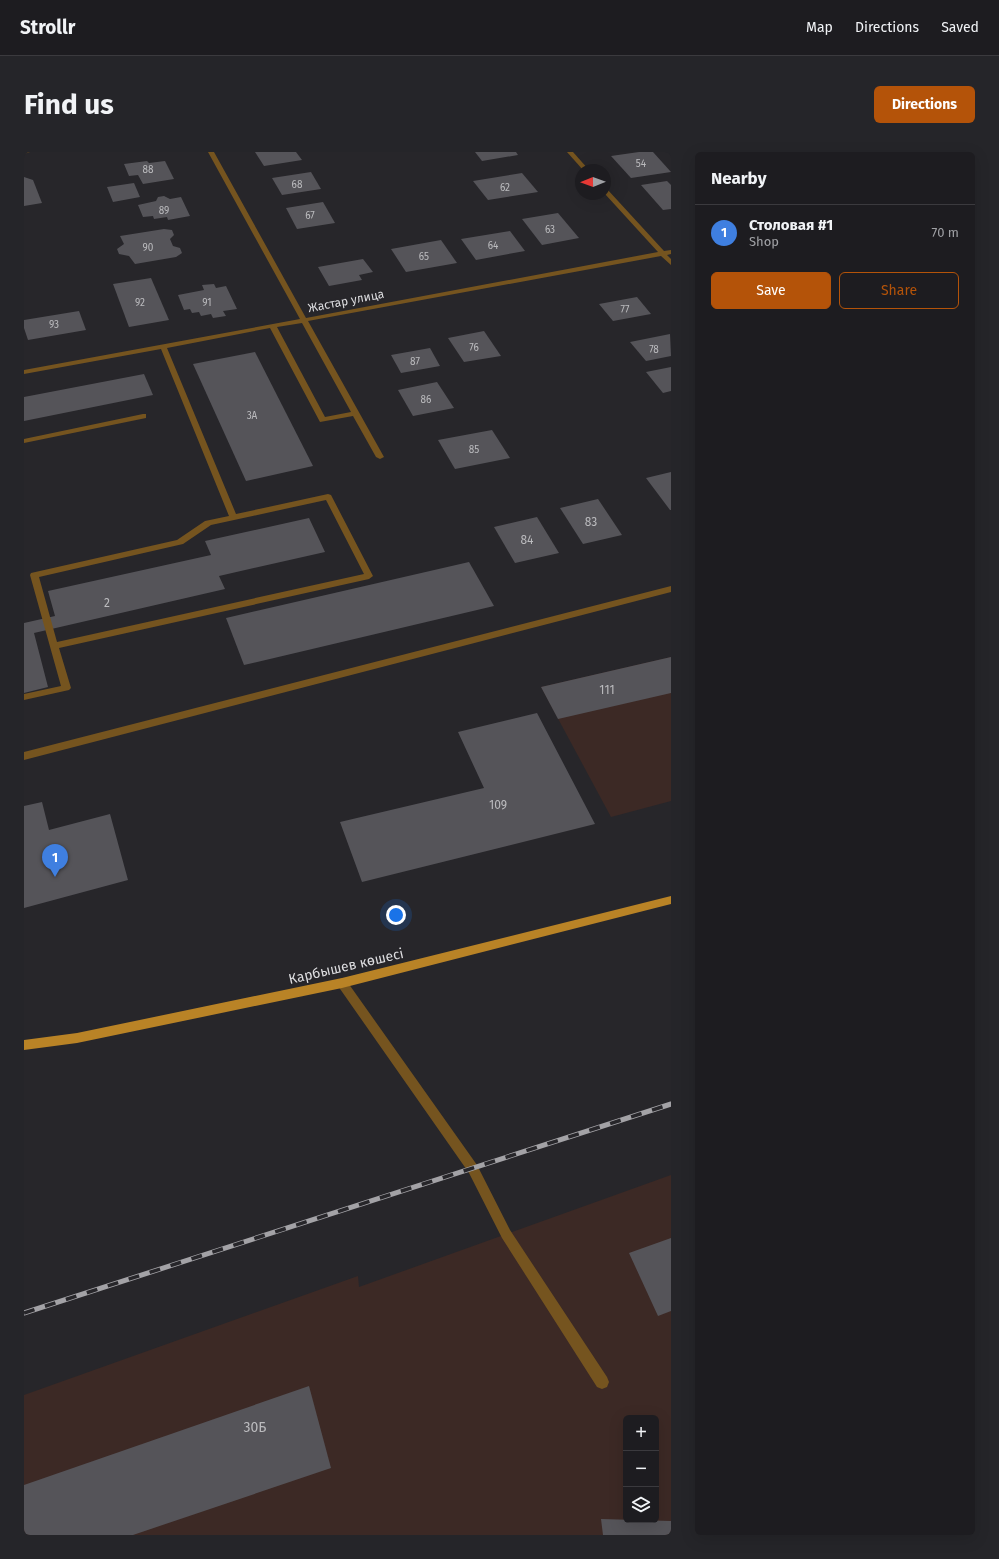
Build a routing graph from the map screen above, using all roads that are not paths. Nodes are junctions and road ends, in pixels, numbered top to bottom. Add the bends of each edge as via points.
1 (211, 152) edge
2 (570, 152) edge
3 (581, 164) edge
4 (611, 197) edge
5 (671, 252) edge
6 (663, 254) junction
7 (671, 263) edge
8 (305, 320) junction
9 (273, 327) junction
10 (164, 346) junction
11 (24, 372) edge
12 (356, 413) junction
13 (143, 416) dead end
14 (24, 441) edge
15 (380, 457) dead end
16 (233, 517) junction
17 (671, 589) edge
18 (55, 646) junction
19 (24, 698) edge
20 (24, 756) edge
21 (671, 900) edge
22 (342, 983) junction
23 (24, 1046) edge
24 (602, 1382) dead end

1 - 8 street
2 - 3 street
4 - 6 street
5 - 6 street, Жастар улица
6 - 7 street
6 - 8 street, Жастар улица
8 - 9 street, Жастар улица
8 - 12 street
9 - 10 street, Жастар улица
9 - 12 street via 323,420
10 - 11 street, Жастар улица
10 - 16 street
12 - 15 street
13 - 14 street
16 - 18 street via 208,523 180,542 34,575
16 - 18 street via 328,497 369,576
17 - 20 street
18 - 19 street via 66,688
21 - 22 main road, Карбышев көшесі
22 - 23 main road, Карбышев көшесі via 77,1038
22 - 24 street via 473,1169 506,1234

